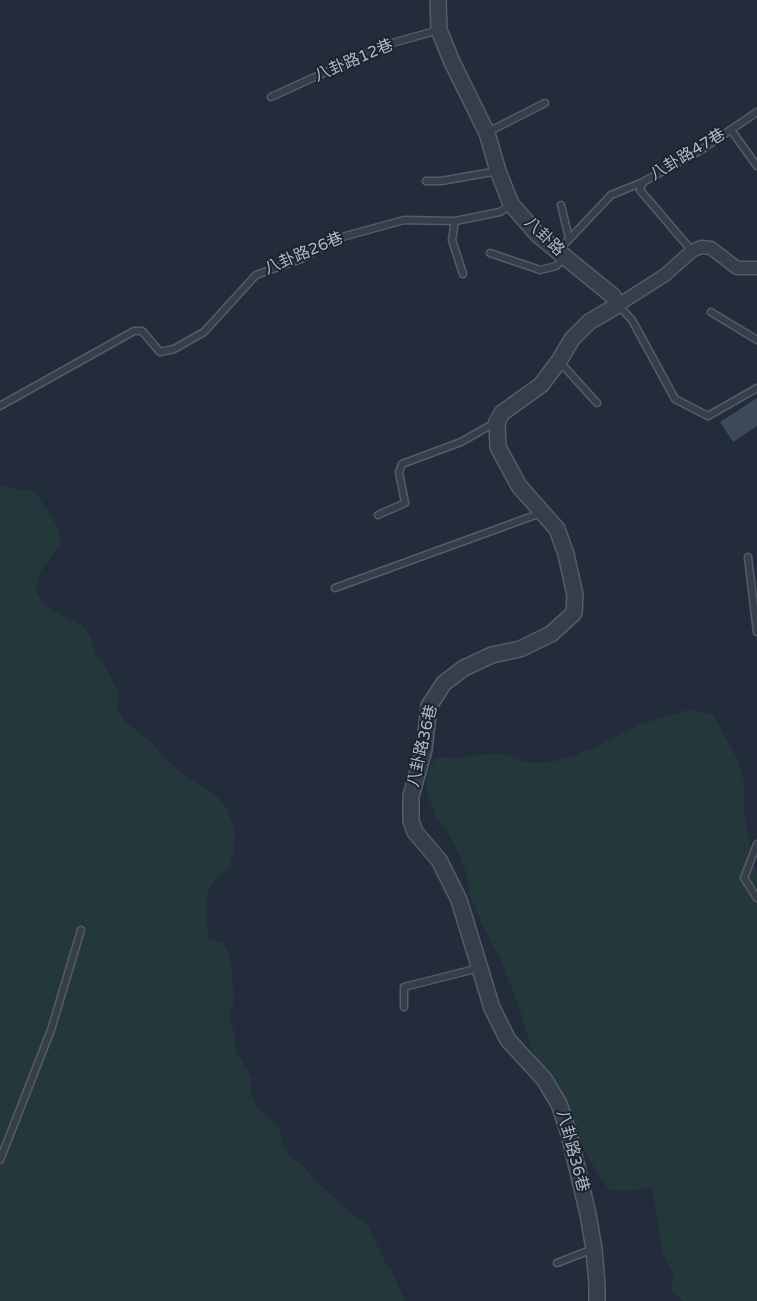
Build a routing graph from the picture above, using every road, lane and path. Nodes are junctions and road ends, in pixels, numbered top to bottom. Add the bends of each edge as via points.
1 (438, 0) edge
2 (439, 30) junction
3 (271, 97) dead end
4 (545, 103) dead end
5 (757, 112) edge
6 (731, 130) junction
7 (487, 133) junction
8 (757, 166) edge
9 (498, 171) junction
10 (426, 181) dead end
11 (643, 182) junction
12 (511, 204) junction
13 (561, 205) dead end
14 (455, 222) junction
15 (570, 238) junction
16 (692, 251) junction
17 (490, 253) dead end
18 (561, 254) junction
19 (757, 268) edge
20 (463, 274) dead end
21 (618, 305) junction
22 (711, 312) dead end
23 (757, 340) edge
24 (559, 361) junction
25 (757, 388) edge
26 (597, 403) dead end
27 (0, 406) edge
28 (497, 422) junction
29 (542, 512) junction
30 (378, 515) dead end
31 (748, 557) dead end
32 (334, 588) dead end
33 (757, 632) edge
34 (757, 844) edge
35 (757, 898) edge
36 (81, 930) dead end
37 (480, 968) junction
38 (404, 1007) dead end
39 (0, 1160) edge
40 (594, 1249) junction
41 (556, 1263) dead end
42 (597, 1301) edge

1 - 2 street, 八卦路
2 - 3 lane, 八卦路12巷 via 385,46
2 - 7 street, 八卦路
4 - 7 lane
5 - 6 lane, 八卦路47巷
6 - 8 lane
6 - 11 lane, 八卦路47巷
7 - 9 street, 八卦路
9 - 10 lane
9 - 12 street, 八卦路
11 - 15 lane via 611,195
11 - 16 lane, 八卦路47巷 via 640,190
12 - 14 lane, 八卦路26巷 via 500,212
12 - 18 street, 八卦路 via 538,235
13 - 15 lane
14 - 20 lane via 452,240
14 - 27 lane, 八卦路26巷 via 404,220 335,239 301,259 256,275 204,332 174,349 160,352 142,331 134,331
15 - 18 lane
16 - 19 street via 701,247 711,248 737,268
16 - 21 street via 666,275
17 - 18 lane via 540,270 556,266
18 - 21 street, 八卦路 via 613,296
21 - 24 street via 589,322 572,339
21 - 25 lane via 632,320 675,399 708,416
22 - 23 lane
24 - 26 lane
24 - 28 street via 541,385 502,413
28 - 29 street, 八卦路36巷 via 498,447 519,486
28 - 30 lane via 461,442 402,464 399,472 405,504
29 - 32 lane
29 - 37 street, 八卦路36巷 via 557,529 566,554 575,595 574,613 551,634 520,649 464,668 444,684 429,706 424,750 411,796 411,821 415,832 438,860 460,900
31 - 33 lane
34 - 35 lane via 744,878
36 - 39 lane via 51,1030
37 - 38 lane via 404,987
37 - 40 street, 八卦路36巷 via 492,1008 508,1040 544,1079 559,1104 571,1143
40 - 41 lane
40 - 42 street, 八卦路36巷

